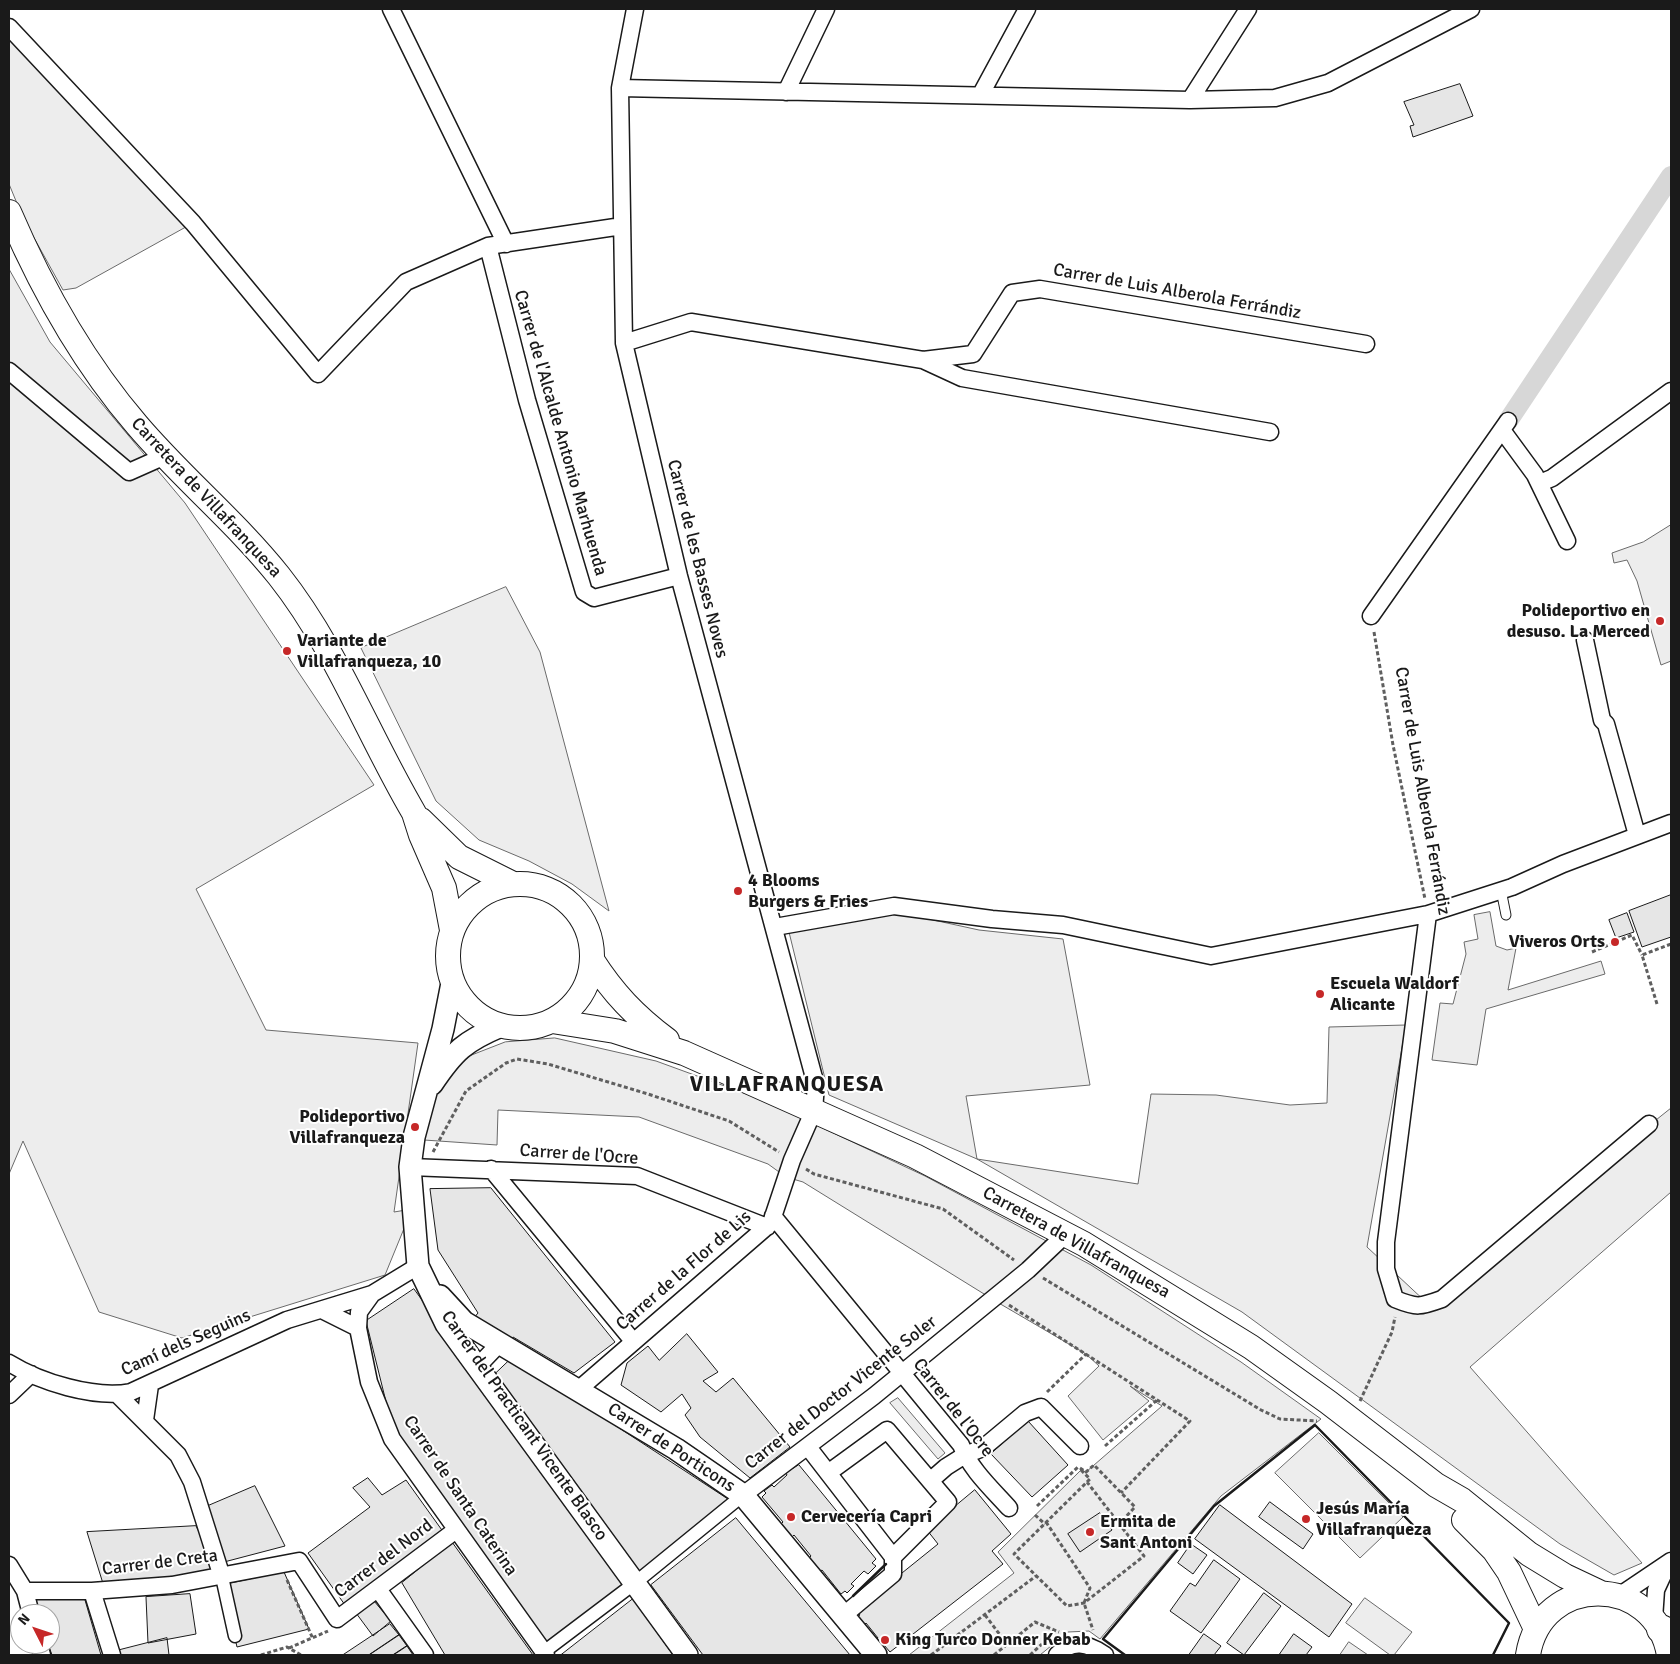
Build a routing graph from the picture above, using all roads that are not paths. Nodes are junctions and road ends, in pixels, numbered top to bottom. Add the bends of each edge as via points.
1 (391, 9) edge
2 (635, 9) edge
3 (826, 9) edge
4 (1027, 9) edge
5 (1248, 9) edge
6 (1470, 9) edge
7 (9, 27) edge
8 (620, 88) junction
9 (786, 92) junction
10 (981, 94) junction
11 (1190, 100) junction
12 (9, 212) edge
13 (622, 226) junction
14 (506, 244) junction
15 (488, 246) junction
16 (624, 343) junction
17 (1366, 344) dead end
18 (923, 360) junction
19 (9, 371) edge
20 (1671, 391) edge
21 (1270, 432) dead end
22 (166, 456) junction
23 (1540, 484) junction
24 (1567, 541) dead end
25 (679, 576) junction
26 (1371, 616) road end
27 (1584, 640) dead end
28 (414, 813) junction
29 (1671, 823) edge
30 (1637, 835) junction
31 (513, 884) junction
32 (1501, 890) junction
33 (1428, 914) junction
34 (1506, 915) dead end
35 (775, 927) junction
36 (452, 930) junction
37 (592, 960) junction
38 (452, 983) junction
39 (552, 1021) junction
40 (501, 1026) junction
41 (684, 1052) junction
42 (428, 1090) junction
43 (814, 1110) junction
44 (1649, 1124) dead end
45 (410, 1167) junction
46 (492, 1169) junction
47 (770, 1221) junction
48 (1066, 1234) junction
49 (418, 1266) junction
50 (429, 1284) junction
51 (372, 1294) junction
52 (322, 1310) junction
53 (358, 1328) junction
54 (633, 1341) junction
55 (500, 1343) junction
56 (9, 1363) edge
57 (478, 1366) junction
58 (31, 1374) junction
59 (901, 1374) junction
60 (150, 1385) junction
61 (578, 1390) junction
62 (118, 1394) junction
63 (9, 1395) edge
64 (144, 1420) junction
65 (1080, 1446) dead end
66 (808, 1447) junction
67 (965, 1455) junction
68 (828, 1473) junction
69 (930, 1481) junction
70 (1436, 1485) junction
71 (743, 1494) junction
72 (1009, 1508) dead end
73 (456, 1530) junction
74 (894, 1557) junction
75 (1670, 1562) edge
76 (9, 1565) edge
77 (222, 1577) junction
78 (635, 1583) junction
79 (378, 1589) junction
80 (25, 1590) junction
81 (92, 1591) junction
82 (1610, 1594) junction
83 (28, 1604) edge
84 (844, 1615) junction
85 (337, 1619) joint
86 (1662, 1628) edge
87 (1536, 1629) junction
88 (235, 1636) dead end
89 (112, 1655) edge
90 (425, 1655) edge
91 (545, 1655) edge
92 (687, 1655) edge
93 (876, 1655) edge
94 (1057, 1655) edge
95 (1105, 1655) edge
96 (1528, 1655) edge
97 (1669, 1655) edge

1 - 14 street
2 - 8 street, Carrer de les Basses Noves
3 - 9 street
4 - 10 street
5 - 11 street
6 - 11 street via 1328,83 1276,98
7 - 15 street via 193,223 318,374 406,282
8 - 9 street
8 - 13 street, Carrer de les Basses Noves
9 - 10 street
10 - 11 street
12 - 22 main road, Carretera de Villafranquesa via 51,300 84,355 117,401
13 - 14 street
13 - 16 street, Carrer de les Basses Noves
14 - 15 street
15 - 25 street, Carrer de l'Alcalde Antonio Marhuenda via 527,400 584,592 594,598
16 - 18 street, Carrer de Luis Alberola Ferrándiz via 691,322
16 - 25 street, Carrer de les Basses Noves
17 - 18 street, Carrer de Luis Alberola Ferrándiz via 1040,288 1012,293 973,354
18 - 21 street, Carrer de Luis Alberola Ferrándiz via 962,378
19 - 22 street via 129,472
20 - 23 street
22 - 28 main road, Carretera de Villafranquesa via 235,524 299,604 340,671
23 - 24 street
23 - 26 street via 1505,425
25 - 35 street, Carrer de les Basses Noves
27 - 30 street via 1602,720 1606,724
28 - 31 main road, Carretera de Villafranquesa via 459,857
28 - 36 main road, Carretera de Villafranquesa via 441,880
29 - 30 street
30 - 32 street
31 - 36 main road via 500,886 476,898
31 - 37 main road via 544,888 570,904 587,929
32 - 33 street
32 - 34 lane
33 - 35 street via 1211,956 1063,926 894,906
33 - 44 street, Carrer de Luis Alberola Ferrándiz via 1386,1242 1386,1269 1395,1299 1413,1307 1442,1299
35 - 43 street, Carrer de les Basses Noves via 816,1085
36 - 38 main road via 448,956
37 - 39 main road via 584,989 564,1013
37 - 41 main road, Carretera de Villafranquesa via 628,1009
38 - 40 main road via 472,1010
38 - 42 street, Carrer del Practicant Vicente Blasco
39 - 40 main road via 526,1028
39 - 41 main road, Carretera de Villafranquesa via 614,1031
40 - 42 street, Carrer del Practicant Vicente Blasco via 461,1047
41 - 43 main road, Carretera de Villafranquesa
42 - 45 street, Carrer del Practicant Vicente Blasco via 414,1137
43 - 47 street, Carrer de la Flor de Lis
43 - 48 main road, Carretera de Villafranquesa via 958,1178
45 - 46 street, Carrer de l'Ocre
45 - 49 street, Carrer del Practicant Vicente Blasco
46 - 47 street, Carrer de l'Ocre via 637,1176
46 - 54 street
47 - 54 street, Carrer de la Flor de Lis
47 - 59 street, Carrer de l'Ocre
48 - 59 street, Carrer del Doctor Vicente Soler via 1028,1270
48 - 70 main road, Carretera de Villafranquesa via 1251,1347
49 - 50 street, Carrer del Practicant Vicente Blasco
49 - 51 street, Camí dels Seguins
50 - 55 street, Carrer de Porticons via 464,1322
50 - 57 street, Carrer del Practicant Vicente Blasco via 446,1324
51 - 52 street, Camí dels Seguins
51 - 53 street, Carrer de Santa Caterina via 359,1312
52 - 53 street
52 - 60 street, Camí dels Seguins via 263,1331
53 - 73 street, Carrer de Santa Caterina via 369,1382 392,1439
54 - 61 street, Carrer de la Flor de Lis
55 - 57 street
55 - 61 street, Carrer de Porticons
56 - 58 street, Camí dels Seguins
57 - 78 street, Carrer del Practicant Vicente Blasco
58 - 62 street, Camí dels Seguins via 83,1390
58 - 63 street
59 - 66 street, Carrer del Doctor Vicente Soler
59 - 67 street, Carrer de l'Ocre via 961,1445
60 - 62 street, Camí dels Seguins
60 - 64 street
61 - 71 street, Carrer de Porticons
62 - 64 street
64 - 77 street via 178,1455 192,1482
65 - 67 street via 1041,1407 1025,1412 983,1448
66 - 68 street
66 - 71 street, Carrer del Doctor Vicente Soler
67 - 69 street
67 - 72 street, Carrer de l'Ocre
68 - 69 street via 887,1430
68 - 74 street
69 - 74 street via 948,1502
70 - 82 main road, Carretera de Villafranquesa via 1462,1500 1530,1554 1565,1576
70 - 87 main road, Carretera de Villafranquesa via 1453,1508 1494,1550 1509,1572
71 - 78 street, Carrer del Doctor Vicente Soler
71 - 84 street, Carrer de Porticons
73 - 79 street, Carrer del Nord
73 - 91 street, Carrer de Santa Caterina
74 - 84 street via 893,1574
75 - 82 street
75 - 86 street via 1656,1590
76 - 80 street
77 - 81 street, Carrer de Creta via 172,1585
77 - 85 street, Carrer de Creta via 299,1561
77 - 88 street
78 - 91 street, Carrer del Doctor Vicente Soler via 549,1648
78 - 92 street, Carrer del Practicant Vicente Blasco
79 - 85 street, Carrer del Nord
79 - 90 street
80 - 81 street, Carrer de Creta
80 - 83 street
81 - 89 street
82 - 86 main road, Carretera de Villafranquesa via 1644,1609
82 - 87 main road via 1582,1595 1564,1602
84 - 93 street, Carrer de Porticons
86 - 97 main road
87 - 96 main road
94 - 95 street via 1072,1644 1082,1644

